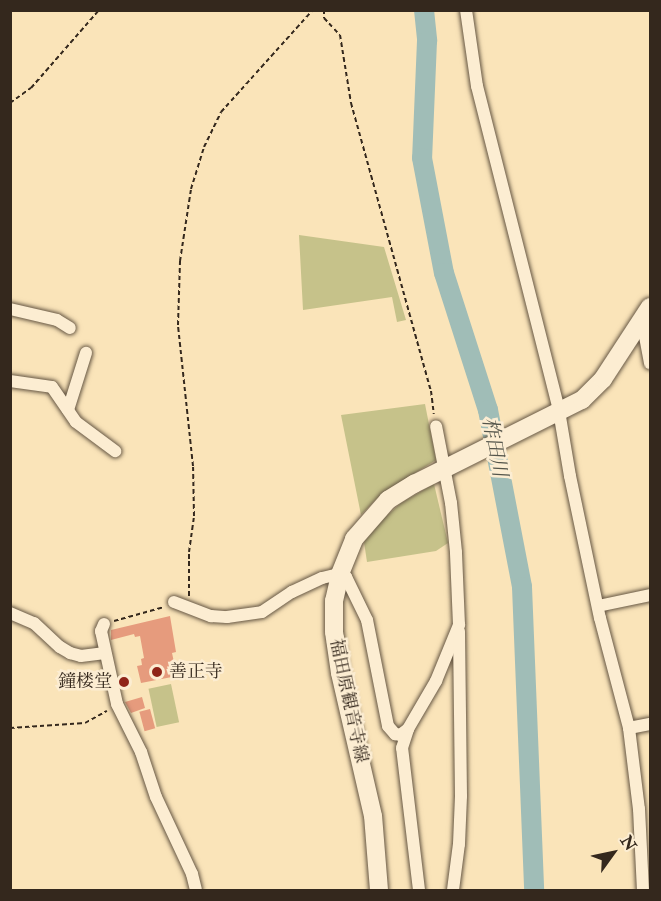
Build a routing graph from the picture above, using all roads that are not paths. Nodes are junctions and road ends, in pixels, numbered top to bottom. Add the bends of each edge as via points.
1 (466, 10) edge
2 (10, 309) edge
3 (646, 313) edge
4 (70, 328) dead end
5 (86, 353) dead end
6 (651, 363) edge
7 (10, 381) edge
8 (68, 410) junction
9 (559, 411) junction
10 (436, 426) road end
11 (115, 451) dead end
12 (443, 469) junction
13 (340, 574) junction
14 (651, 595) edge
15 (174, 602) road end
16 (598, 606) junction
17 (10, 613) edge
18 (104, 624) road end
19 (459, 625) junction
20 (105, 653) junction
21 (651, 724) edge
22 (629, 728) junction
23 (408, 729) junction
24 (642, 855) junction
25 (651, 879) edge
26 (196, 891) edge
27 (379, 891) edge
28 (419, 891) edge
29 (453, 891) edge
30 (643, 891) edge

1 - 9 street via 477,86
2 - 4 street via 57,320
3 - 6 street
3 - 9 main road, 福田原観音寺線 via 594,391
5 - 8 street
7 - 8 street via 52,387
8 - 11 street via 76,422
9 - 12 main road, 福田原観音寺線
9 - 16 street
10 - 12 street
12 - 13 main road, 福田原観音寺線 via 388,500 371,517 354,539
12 - 19 street via 451,503
13 - 15 street via 303,586 262,612 211,616
13 - 23 street via 346,577 367,620 388,726 400,735
13 - 27 main road, 福田原観音寺線 via 334,601 334,632 373,816
14 - 16 street
16 - 22 street
17 - 20 street via 34,623 70,653
18 - 20 street via 101,631
19 - 23 street via 436,681
19 - 29 street via 461,796
20 - 26 street via 117,704 141,752
21 - 22 street
22 - 24 street
23 - 28 street via 402,748
24 - 25 street
24 - 30 street

